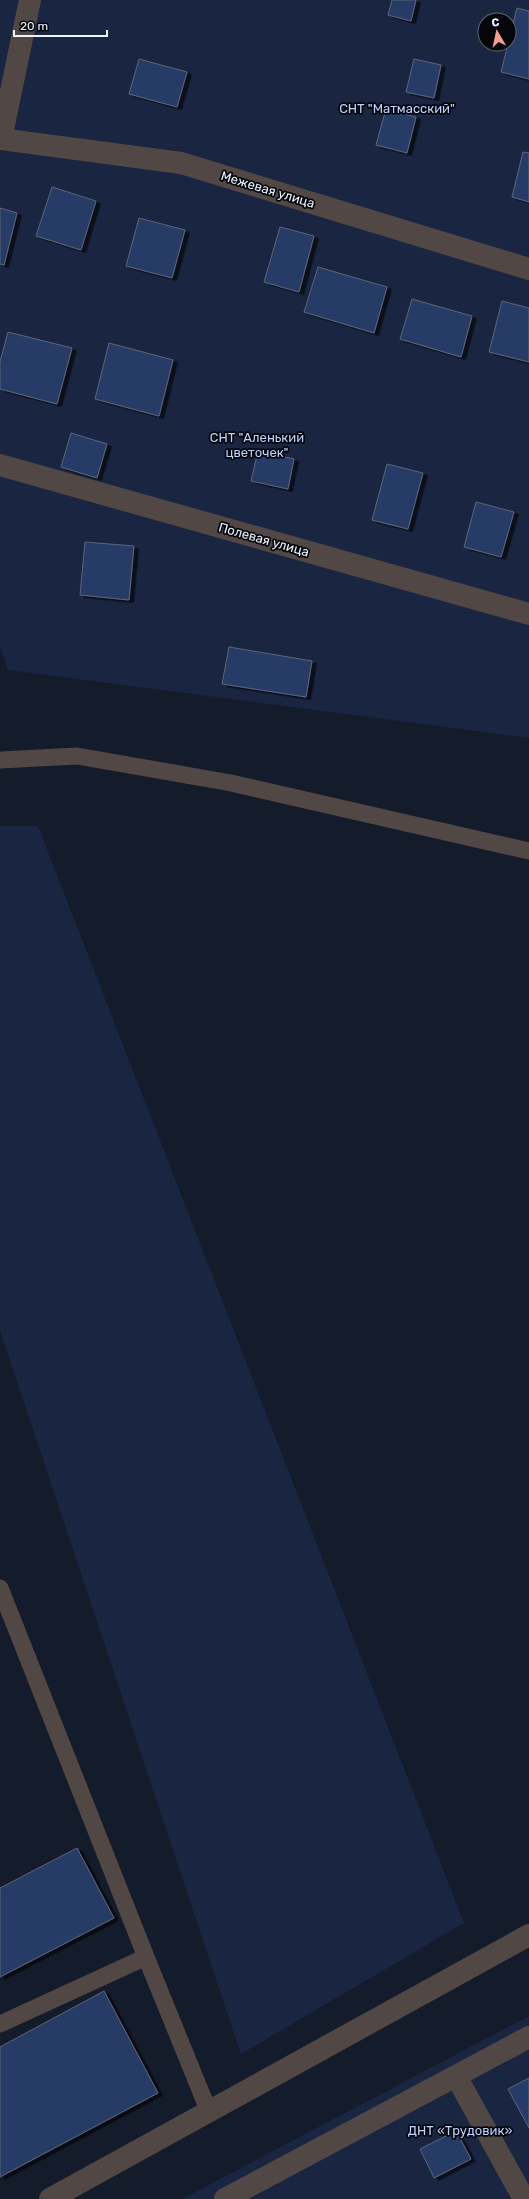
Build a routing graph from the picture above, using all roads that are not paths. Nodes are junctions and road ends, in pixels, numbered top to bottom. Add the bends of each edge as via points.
1 (30, 0) edge
2 (0, 139) edge
3 (529, 269) edge
4 (0, 465) edge
5 (529, 614) edge
6 (0, 760) edge
7 (529, 851) edge
8 (0, 1588) edge
9 (529, 1935) edge
10 (146, 1957) junction
11 (0, 2024) edge
12 (529, 2037) edge
13 (456, 2076) junction
14 (209, 2112) junction
15 (50, 2199) edge
16 (225, 2199) edge
17 (524, 2199) edge

1 - 2 street
2 - 3 street, Межевая улица via 180,163
4 - 5 street, Полевая улица
6 - 7 lane via 78,756 231,783
8 - 10 lane
9 - 14 street
10 - 11 lane
10 - 14 lane
12 - 13 street
13 - 16 street
13 - 17 street
14 - 15 street

